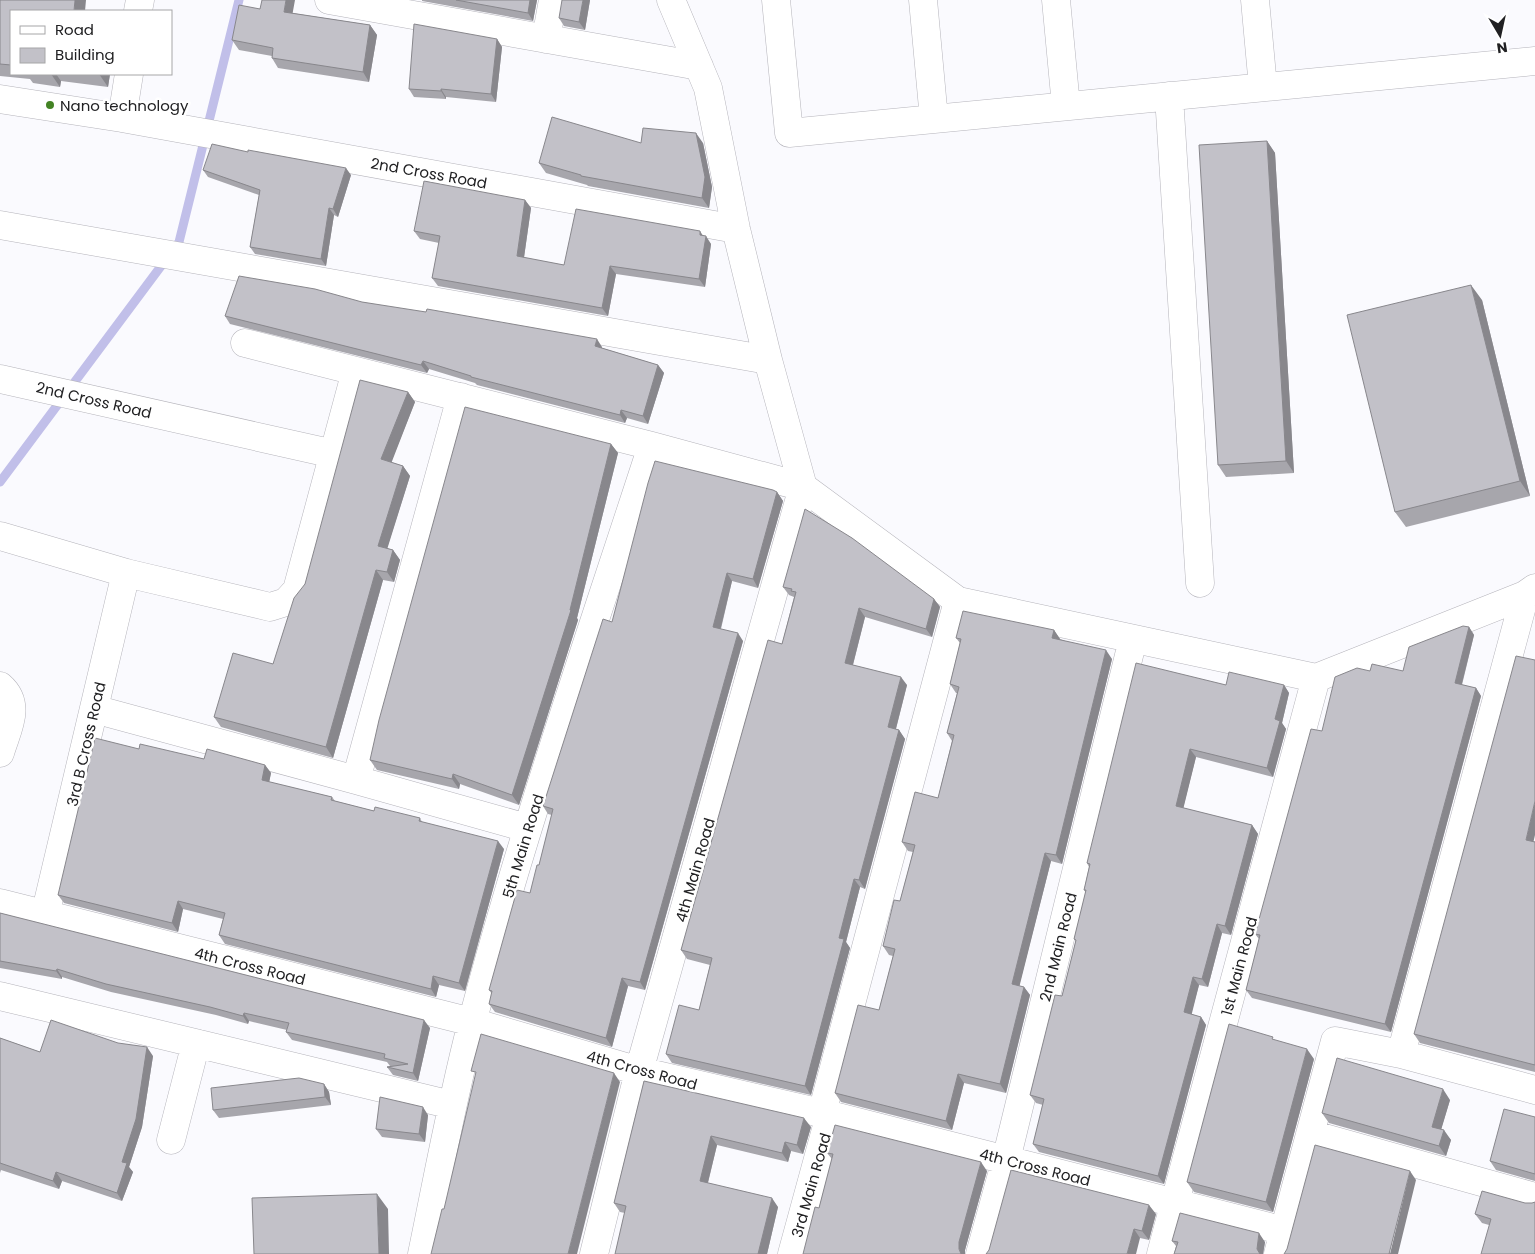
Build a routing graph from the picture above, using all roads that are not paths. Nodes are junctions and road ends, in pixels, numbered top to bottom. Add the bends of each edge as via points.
1 (329, 0) edge
2 (553, 0) edge
3 (671, 0) edge
4 (776, 0) edge
5 (923, 0) edge
6 (1056, 0) edge
7 (1255, 0) edge
8 (546, 39) junction
9 (1535, 60) edge
10 (699, 66) junction
11 (129, 75) edge
12 (1263, 87) junction
13 (1169, 96) junction
14 (0, 99) edge
15 (1066, 106) junction
16 (122, 118) junction
17 (934, 119) junction
18 (0, 225) edge
19 (736, 229) junction
20 (245, 343) dead end
21 (768, 360) junction
22 (356, 371) junction
23 (0, 379) edge
24 (461, 397) junction
25 (652, 446) junction
26 (334, 454) junction
27 (803, 487) junction
28 (0, 536) edge
29 (126, 573) junction
30 (1200, 583) dead end
31 (1530, 591) edge
32 (958, 601) junction
33 (1133, 639) junction
34 (1524, 646) edge
35 (1316, 678) junction
36 (0, 686) edge
37 (94, 709) junction
38 (0, 753) edge
39 (356, 780) junction
40 (527, 828) junction
41 (0, 903) edge
42 (45, 914) junction
43 (0, 996) edge
44 (472, 1022) junction
45 (196, 1043) junction
46 (1400, 1054) junction
47 (639, 1071) junction
48 (1535, 1090) edge
49 (452, 1105) junction
50 (826, 1114) junction
51 (1310, 1134) junction
52 (171, 1140) dead end
53 (1006, 1160) junction
54 (1535, 1197) edge
55 (1175, 1203) junction
56 (1282, 1242) edge
57 (422, 1254) edge
58 (594, 1254) edge
59 (792, 1254) edge
60 (980, 1254) edge
61 (1161, 1254) edge

1 - 8 street
2 - 8 street
3 - 10 street
4 - 17 street via 789,133
5 - 17 street
6 - 15 street
7 - 12 street
8 - 10 street
9 - 12 street
10 - 19 street via 708,88
11 - 16 street
12 - 13 street
13 - 15 street
13 - 30 street
14 - 16 street, 2nd Cross Road
15 - 17 street
16 - 19 street, 2nd Cross Road
18 - 21 street
19 - 21 street
20 - 22 street
21 - 27 street
22 - 24 street
22 - 26 street
23 - 26 street, 2nd Cross Road
24 - 25 street
24 - 39 street
25 - 27 street
25 - 40 street, 5th Main Road
26 - 29 street via 297,590 286,602 270,608
27 - 32 street
27 - 47 street, 4th Main Road
28 - 29 street
29 - 37 street, 3rd B Cross Road
31 - 34 street
31 - 35 street
32 - 33 street
32 - 50 street, 3rd Main Road
33 - 35 street
33 - 53 street, 2nd Main Road
34 - 46 street
35 - 55 street, 1st Main Road
36 - 38 street via 8,693 13,709
37 - 39 street
37 - 42 street, 3rd B Cross Road
39 - 40 street
40 - 44 street, 5th Main Road
41 - 42 street, 4th Cross Road
42 - 44 street, 4th Cross Road
43 - 45 street
44 - 47 street, 4th Cross Road
44 - 49 street, 5th Main Road
45 - 49 street
45 - 52 street
46 - 48 street
46 - 51 street via 1335,1041
47 - 50 street, 4th Cross Road
47 - 58 street, 4th Main Road
49 - 57 street, 5th Main Road
50 - 53 street, 4th Cross Road
50 - 59 street, 3rd Main Road
51 - 54 street
51 - 56 street
53 - 55 street, 4th Cross Road
53 - 60 street, 2nd Main Road
55 - 56 street, 4th Cross Road
55 - 61 street, 1st Main Road

